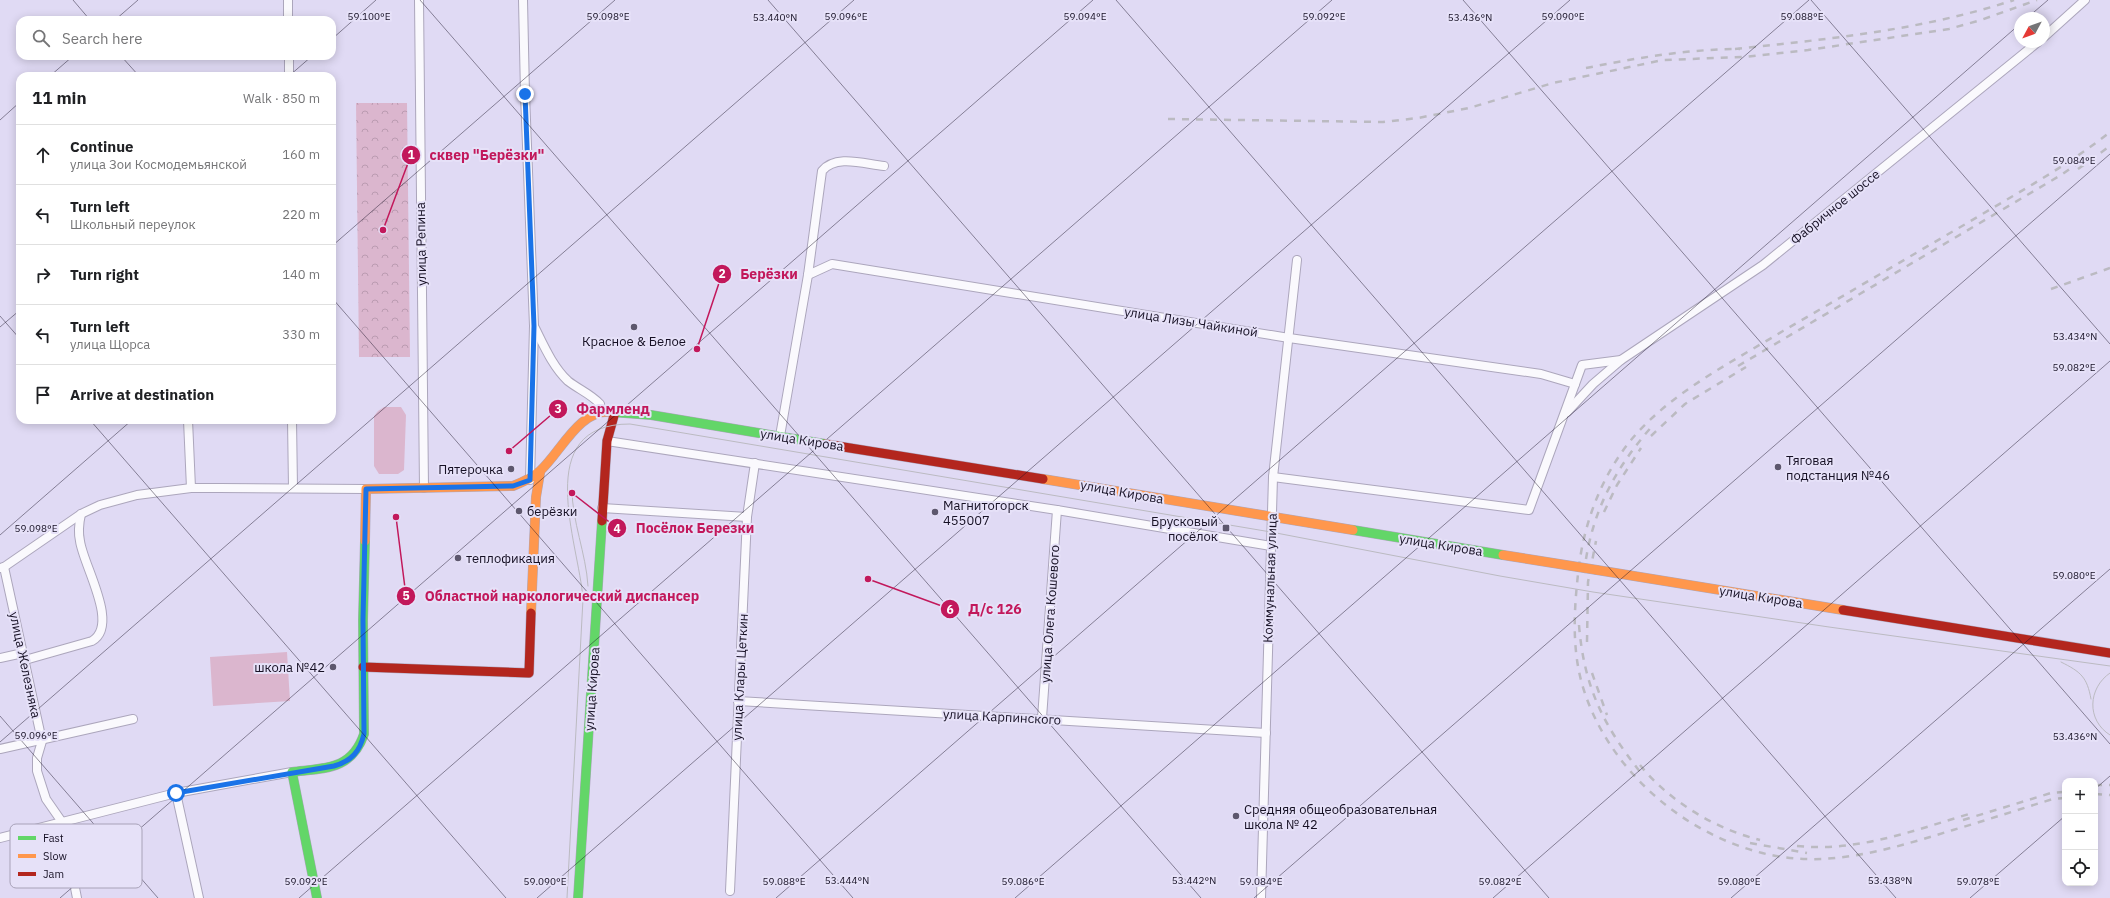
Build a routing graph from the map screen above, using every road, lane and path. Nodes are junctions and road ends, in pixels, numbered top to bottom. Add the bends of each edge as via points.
1 (288, 0) edge
2 (419, 0) edge
3 (523, 0) edge
4 (2085, 0) edge
5 (288, 16) edge
6 (2050, 32) edge
7 (2031, 48) edge
8 (289, 60) edge
9 (289, 72) edge
10 (884, 166) dead end
11 (1297, 260) dead end
12 (808, 275) junction
13 (534, 326) junction
14 (1289, 338) junction
15 (1621, 360) junction
16 (1575, 384) junction
17 (601, 411) junction
18 (616, 412) junction
19 (1565, 414) junction
20 (188, 424) edge
21 (292, 424) edge
22 (780, 436) junction
23 (606, 441) junction
24 (755, 463) junction
25 (540, 473) junction
26 (1272, 477) junction
27 (530, 480) junction
28 (192, 488) junction
29 (293, 488) junction
30 (424, 488) junction
31 (366, 489) junction
32 (602, 508) junction
33 (1057, 510) junction
34 (81, 514) junction
35 (747, 517) junction
36 (1271, 517) junction
37 (1271, 546) junction
38 (2, 568) edge
39 (2110, 653) edge
40 (24, 657) junction
41 (0, 658) edge
42 (363, 667) junction
43 (738, 701) junction
44 (1042, 718) junction
45 (133, 719) dead end
46 (1266, 733) junction
47 (42, 741) junction
48 (0, 749) edge
49 (292, 772) junction
50 (176, 793) junction
51 (62, 822) junction
52 (54, 824) edge
53 (10, 835) edge
54 (0, 838) edge
55 (75, 888) edge
56 (730, 891) dead end
57 (77, 898) edge
58 (199, 898) edge
59 (317, 898) edge
60 (578, 898) edge
61 (1261, 898) edge

1 - 5 street
2 - 30 street, улица Репина
3 - 13 street
4 - 6 street
7 - 15 street, Фабричное шоссе via 1763,265
8 - 9 street
10 - 12 street via 838,161 822,171
11 - 14 street, Коммунальная улица
12 - 14 street, улица Лизы Чайкиной via 832,264
12 - 22 street
13 - 17 street via 550,357 567,380 594,398 600,404
13 - 27 street
14 - 16 street, улица Лизы Чайкиной via 1541,374
14 - 26 street, Коммунальная улица
15 - 16 street, Фабричное шоссе via 1582,364
15 - 19 street, Фабричное шоссе
16 - 19 street
17 - 18 main road
17 - 25 main road via 577,427
18 - 22 main road, улица Кирова via 651,415
18 - 23 main road, улица Кирова
19 - 26 street via 1529,510
20 - 28 street
21 - 29 street
22 - 36 main road, улица Кирова
23 - 24 street
23 - 32 main road, улица Кирова
24 - 33 street
24 - 35 street, улица Клары Цеткин
25 - 27 main road
25 - 42 main road via 536,497 529,673
26 - 36 street, Коммунальная улица
27 - 30 main road via 513,486
28 - 29 street
28 - 34 street via 137,495 100,505
29 - 31 street
30 - 31 main road
31 - 42 main road
32 - 35 street
32 - 60 main road, улица Кирова via 594,674
33 - 37 street
33 - 44 street, улица Олега Кошевого
34 - 38 street
34 - 40 street via 80,542 101,607 101,634 92,641
35 - 43 street, улица Клары Цеткин
36 - 37 street, Коммунальная улица
36 - 39 main road, улица Кирова, bridge
37 - 46 street, Коммунальная улица
38 - 40 street, улица Железняка
40 - 41 street
40 - 47 street, улица Железняка
42 - 49 main road via 364,734 357,753 339,764
43 - 44 street, улица Карпинского
43 - 56 street, улица Клары Цеткин
44 - 46 street, улица Карпинского
45 - 47 street
46 - 61 street, Коммунальная улица
47 - 48 street
47 - 51 street, улица Железняка via 37,758 40,786 52,810
49 - 50 street
49 - 59 main road
50 - 51 street
50 - 58 street
51 - 52 street
53 - 54 street
55 - 57 street, улица Железняка

